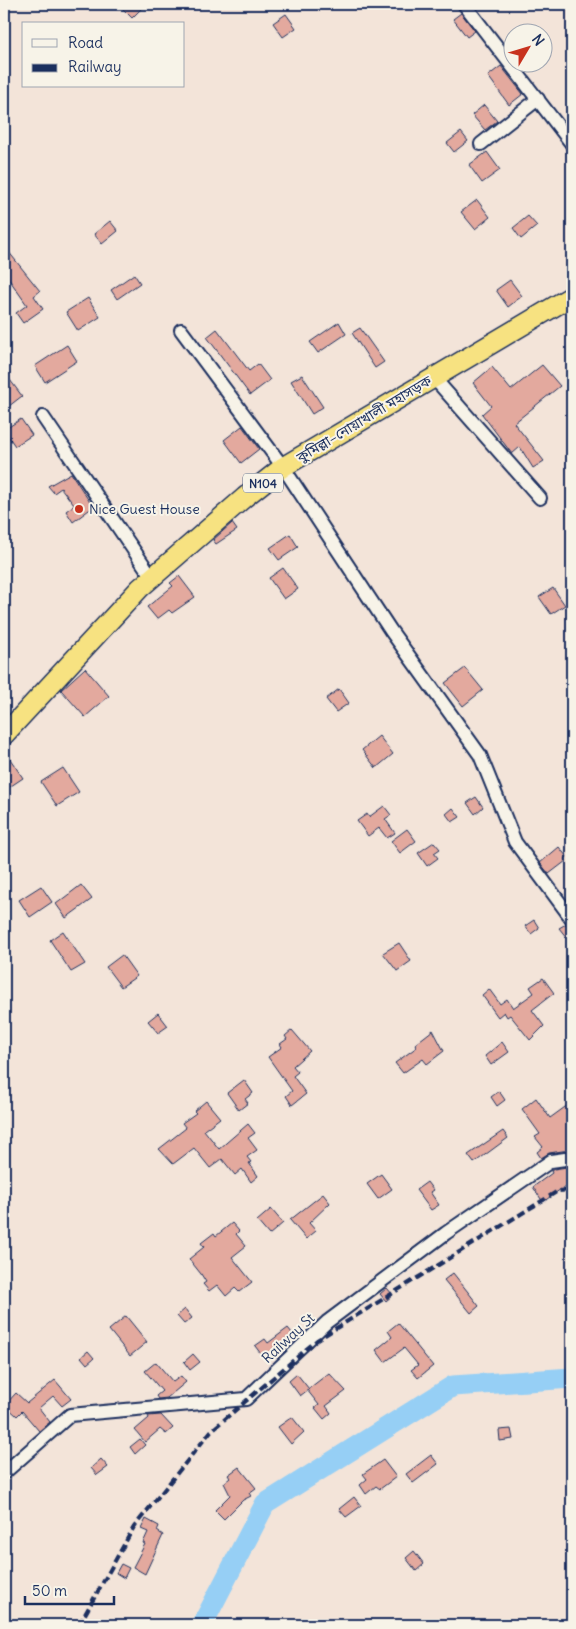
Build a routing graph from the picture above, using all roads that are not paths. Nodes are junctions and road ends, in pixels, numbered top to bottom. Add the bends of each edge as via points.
1 (464, 4) edge
2 (538, 99) junction
3 (481, 144) dead end
4 (572, 144) edge
5 (572, 296) edge
6 (181, 330) dead end
7 (434, 378) junction
8 (43, 416) dead end
9 (283, 467) junction
10 (540, 498) dead end
11 (152, 577) junction
12 (4, 735) edge
13 (572, 919) edge
14 (572, 1158) edge
15 (4, 1473) edge

1 - 2 street
2 - 3 street
2 - 4 street
5 - 7 highway, কুমিল্লা–নোয়াখালী মহাসড়ক / N104
6 - 9 street
7 - 9 highway, কুমিল্লা–নোয়াখালী মহাসড়ক / N104
7 - 10 street
8 - 11 street
9 - 11 highway, কুমিল্লা–নোয়াখালী মহাসড়ক / N104
9 - 13 street via 391,631 480,755 514,842
11 - 12 highway, কুমিল্লা–নোয়াখালী মহাসড়ক / N104
14 - 15 street, Railway St via 551,1161 446,1234 327,1322 246,1398 70,1415

